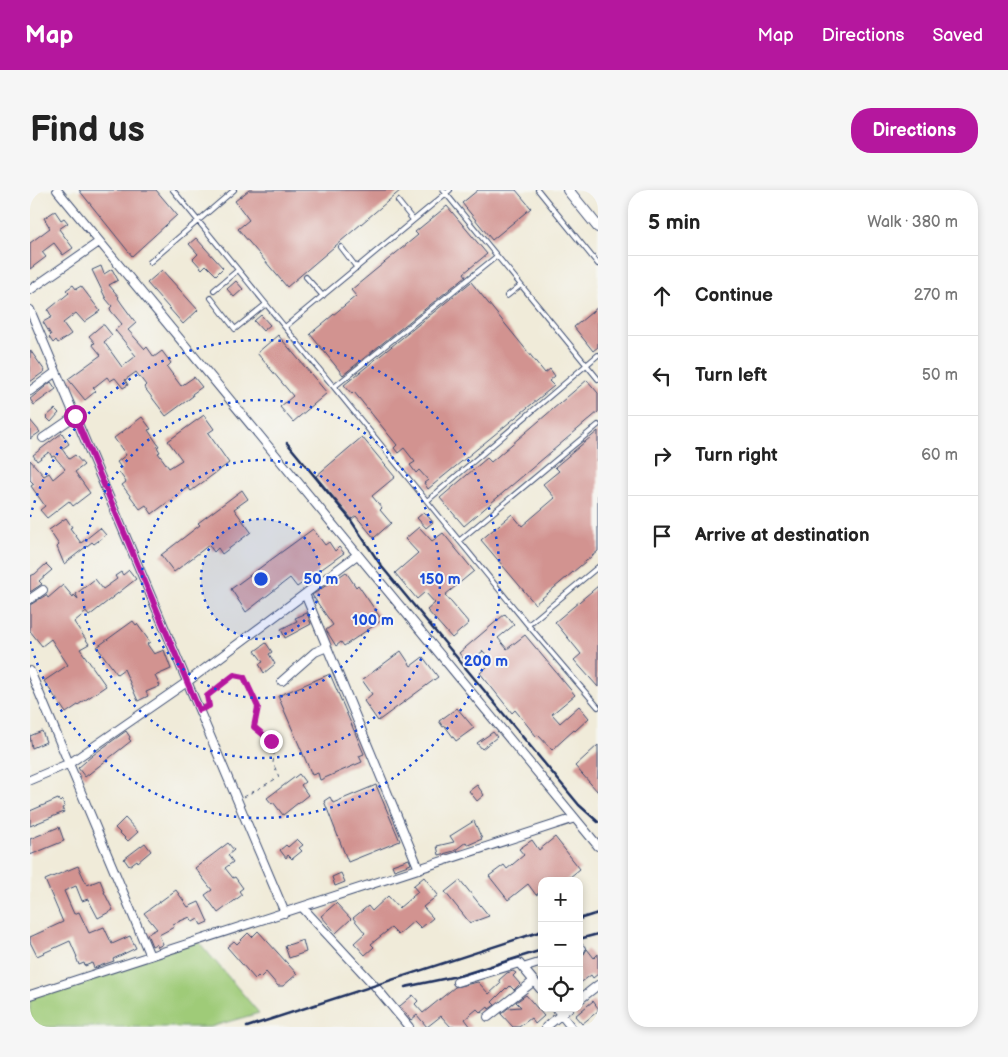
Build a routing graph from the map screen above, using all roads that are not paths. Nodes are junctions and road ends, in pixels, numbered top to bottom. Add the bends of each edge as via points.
1 (56, 190) edge
2 (173, 190) edge
3 (234, 190) edge
4 (538, 190) edge
5 (568, 190) edge
6 (447, 191) edge
7 (398, 201) dead end
8 (413, 220) junction
9 (198, 221) junction
10 (598, 227) edge
11 (99, 242) junction
12 (341, 247) dead end
13 (497, 256) junction
14 (150, 262) dead end
15 (598, 264) edge
16 (356, 268) junction
17 (238, 270) junction
18 (306, 276) dead end
19 (521, 285) junction
20 (30, 290) edge
21 (214, 290) dead end
22 (323, 296) junction
23 (507, 296) dead end
24 (211, 298) dead end
25 (266, 304) junction
26 (30, 310) edge
27 (285, 327) junction
28 (598, 355) edge
29 (586, 365) junction
30 (56, 372) junction
31 (598, 379) edge
32 (334, 388) junction
33 (30, 391) edge
34 (75, 416) junction
35 (598, 425) edge
36 (43, 438) dead end
37 (427, 501) junction
38 (460, 540) junction
39 (357, 555) junction
40 (598, 568) edge
41 (43, 590) dead end
42 (305, 594) junction
43 (30, 599) edge
44 (528, 625) junction
45 (328, 648) junction
46 (30, 671) edge
47 (282, 681) dead end
48 (187, 682) junction
49 (598, 707) edge
50 (70, 764) junction
51 (30, 780) edge
52 (575, 818) junction
53 (598, 846) edge
54 (419, 869) junction
55 (302, 907) junction
56 (284, 913) junction
57 (150, 956) junction
58 (538, 963) edge
59 (523, 968) junction
60 (534, 981) junction
61 (457, 982) dead end
62 (598, 985) edge
63 (538, 986) edge
64 (30, 996) edge
65 (583, 997) edge
66 (558, 1012) edge
67 (488, 1017) dead end
68 (409, 1027) edge
69 (546, 1027) edge
70 (571, 1027) edge

1 - 11 street
2 - 9 lane
3 - 9 lane
4 - 15 lane
5 - 10 street
6 - 8 lane
6 - 13 lane
7 - 8 lane
8 - 16 lane
9 - 14 lane
9 - 17 lane
11 - 20 street
11 - 39 street
12 - 16 lane
13 - 19 lane
13 - 32 lane
16 - 22 lane
17 - 21 lane
17 - 25 lane
18 - 22 lane
19 - 23 lane
19 - 29 lane
22 - 27 lane
24 - 25 lane via 235,329
25 - 27 lane
26 - 30 street
27 - 32 lane
28 - 29 lane
29 - 31 lane
29 - 37 lane
30 - 33 street
30 - 34 street
32 - 37 lane
34 - 36 street
34 - 48 street
35 - 38 lane
37 - 38 lane
38 - 44 lane
39 - 42 street
39 - 52 street
40 - 44 lane
41 - 43 street
42 - 45 street
42 - 48 street
44 - 49 lane
45 - 47 street via 315,652
45 - 54 street
46 - 50 street
48 - 50 street
48 - 56 street
50 - 51 street
50 - 57 street
52 - 53 street
52 - 54 street
54 - 55 street
55 - 56 street
55 - 68 street
56 - 57 street
57 - 64 street
58 - 59 street
59 - 60 street
59 - 61 street via 519,963
60 - 63 street
60 - 67 street
62 - 65 street
66 - 69 street
66 - 70 street

